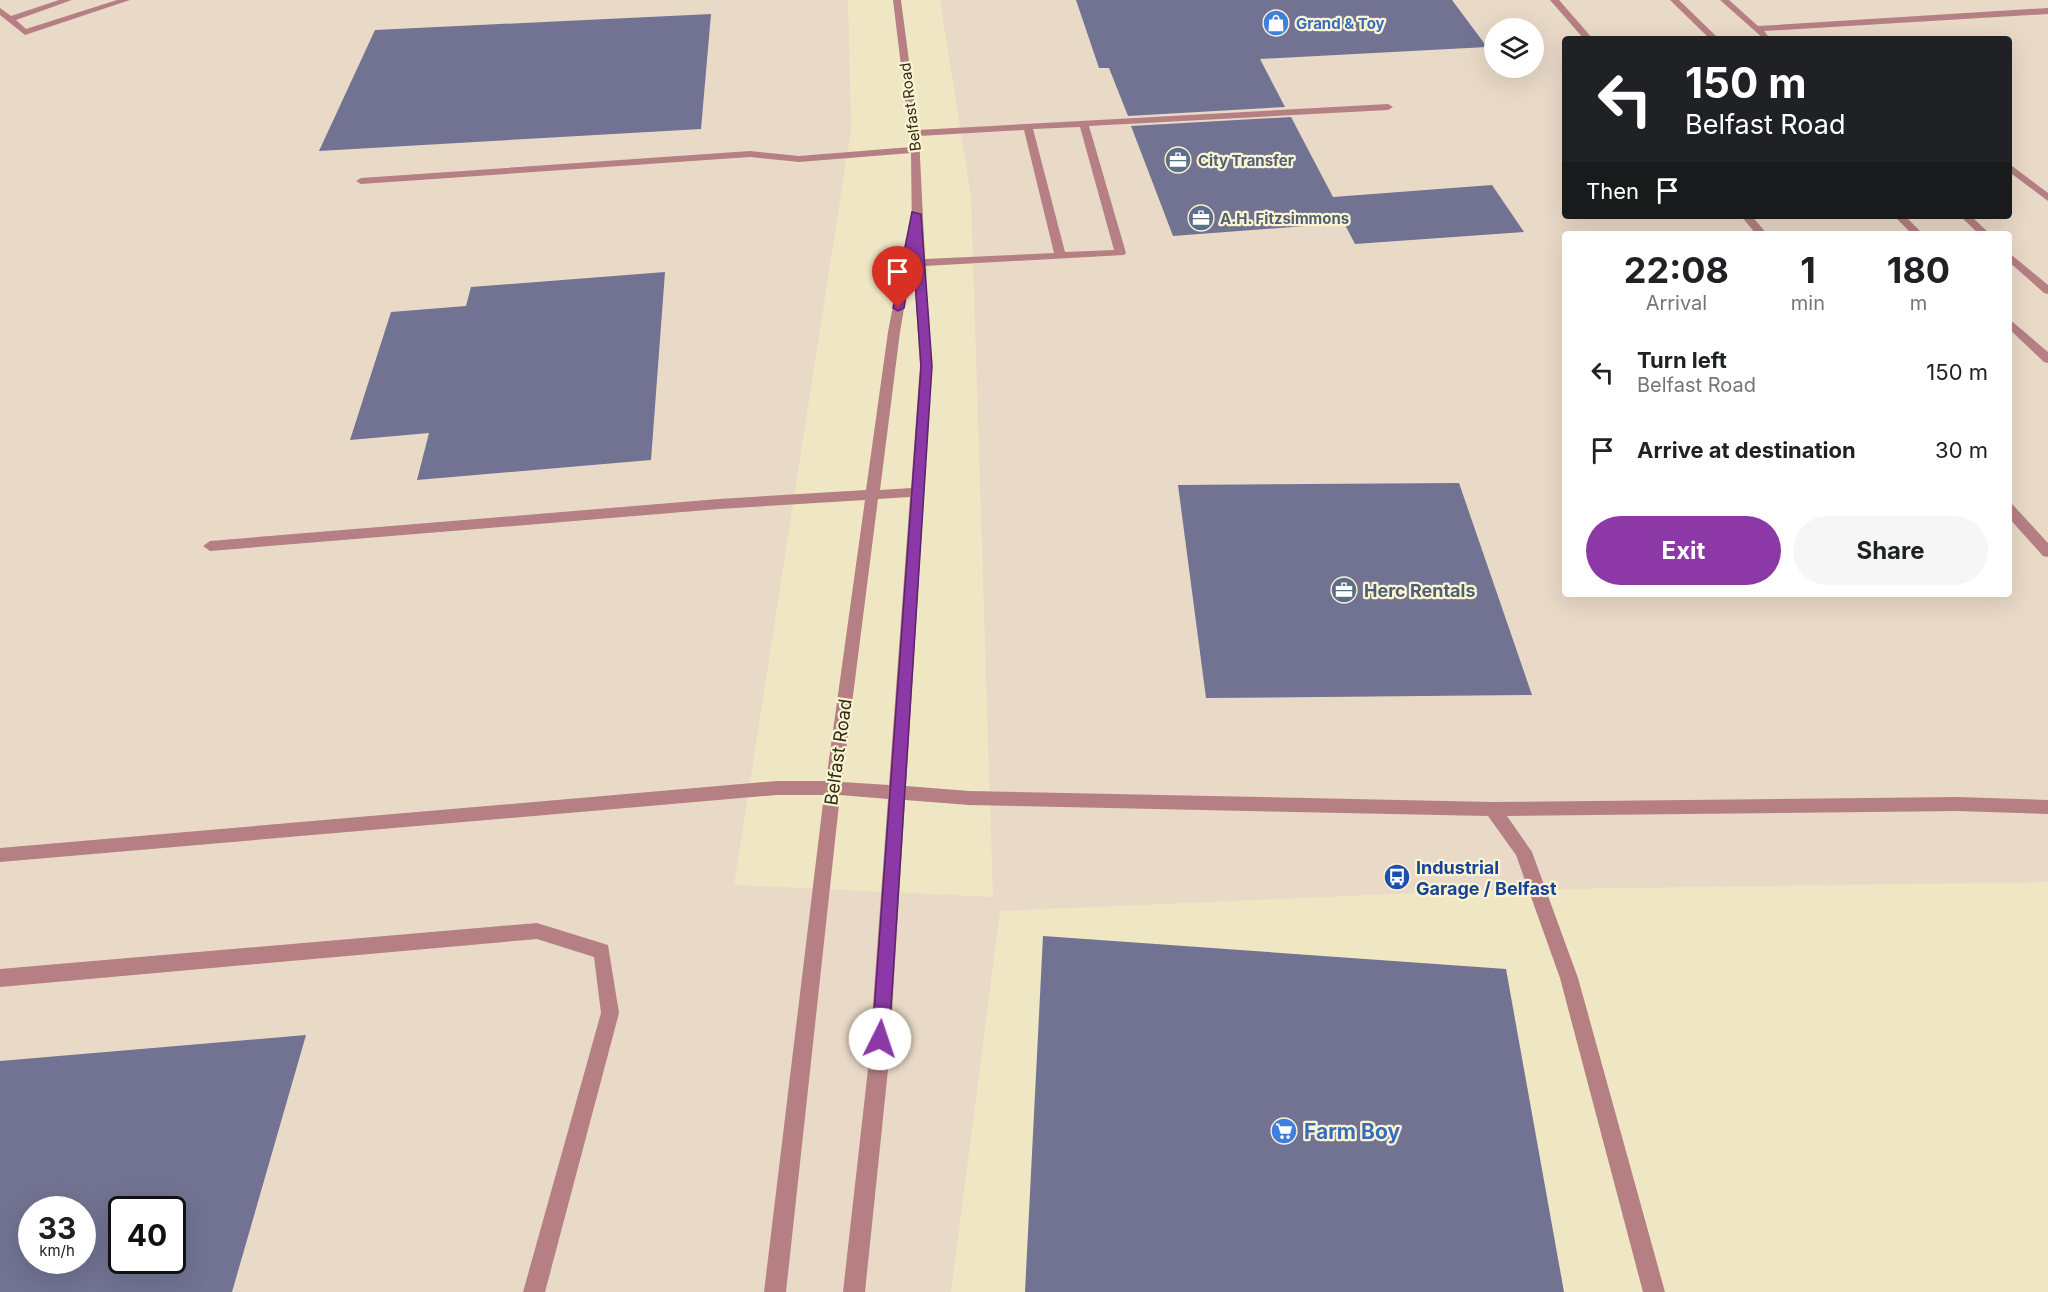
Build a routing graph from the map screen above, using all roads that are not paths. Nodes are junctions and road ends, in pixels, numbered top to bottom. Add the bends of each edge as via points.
1 (68, 0) edge
2 (126, 0) edge
3 (897, 0) edge
4 (1554, 0) edge
5 (1674, 0) edge
6 (1724, 0) edge
7 (2048, 11) edge
8 (0, 12) edge
9 (10, 19) junction
10 (1757, 29) junction
11 (1586, 36) edge
12 (1712, 36) edge
13 (1765, 36) edge
14 (1388, 107) dead end
15 (1084, 125) junction
16 (1028, 128) junction
17 (913, 133) junction
18 (916, 150) junction
19 (2012, 169) edge
20 (361, 181) dead end
21 (2048, 198) edge
22 (916, 214) junction
23 (1749, 219) edge
24 (1902, 219) edge
25 (1968, 219) edge
26 (1759, 231) edge
27 (1915, 231) edge
28 (1982, 231) edge
29 (1060, 255) junction
30 (2012, 259) edge
31 (919, 263) junction
32 (2048, 291) edge
33 (2012, 325) edge
34 (2048, 359) edge
35 (917, 492) junction
36 (872, 494) junction
37 (2012, 512) edge
38 (210, 546) dead end
39 (2048, 552) edge
40 (833, 788) junction
41 (898, 793) junction
42 (2048, 807) edge
43 (1493, 809) junction
44 (0, 855) edge
45 (0, 978) edge
46 (534, 1292) edge
47 (775, 1292) edge
48 (854, 1292) edge
49 (1654, 1292) edge

1 - 9 street
2 - 9 street via 25,32
3 - 17 street, Belfast Road
4 - 11 street
5 - 12 street
6 - 10 street
7 - 10 street
8 - 9 street
10 - 13 street
14 - 15 street
15 - 16 street
15 - 29 street via 1120,253
16 - 17 street
16 - 29 street
17 - 18 street, Belfast Road
18 - 20 street via 799,159 750,154
18 - 22 street, Belfast Road
19 - 21 street
22 - 31 street, Belfast Road
22 - 36 street, Belfast Road via 894,332
23 - 26 street
24 - 27 street
25 - 28 street
29 - 31 street
30 - 32 street
31 - 35 street, Belfast Road via 926,366
33 - 34 street
35 - 36 street
35 - 41 street, Belfast Road
36 - 38 street
36 - 40 street, Belfast Road
37 - 39 street
40 - 41 street
40 - 44 street via 777,788
40 - 47 street, Belfast Road
41 - 43 street via 969,798
41 - 48 street, Belfast Road via 879,1060
42 - 43 street via 1946,804
43 - 49 street via 1523,852 1569,978
45 - 46 street via 537,931 602,951 610,1013

